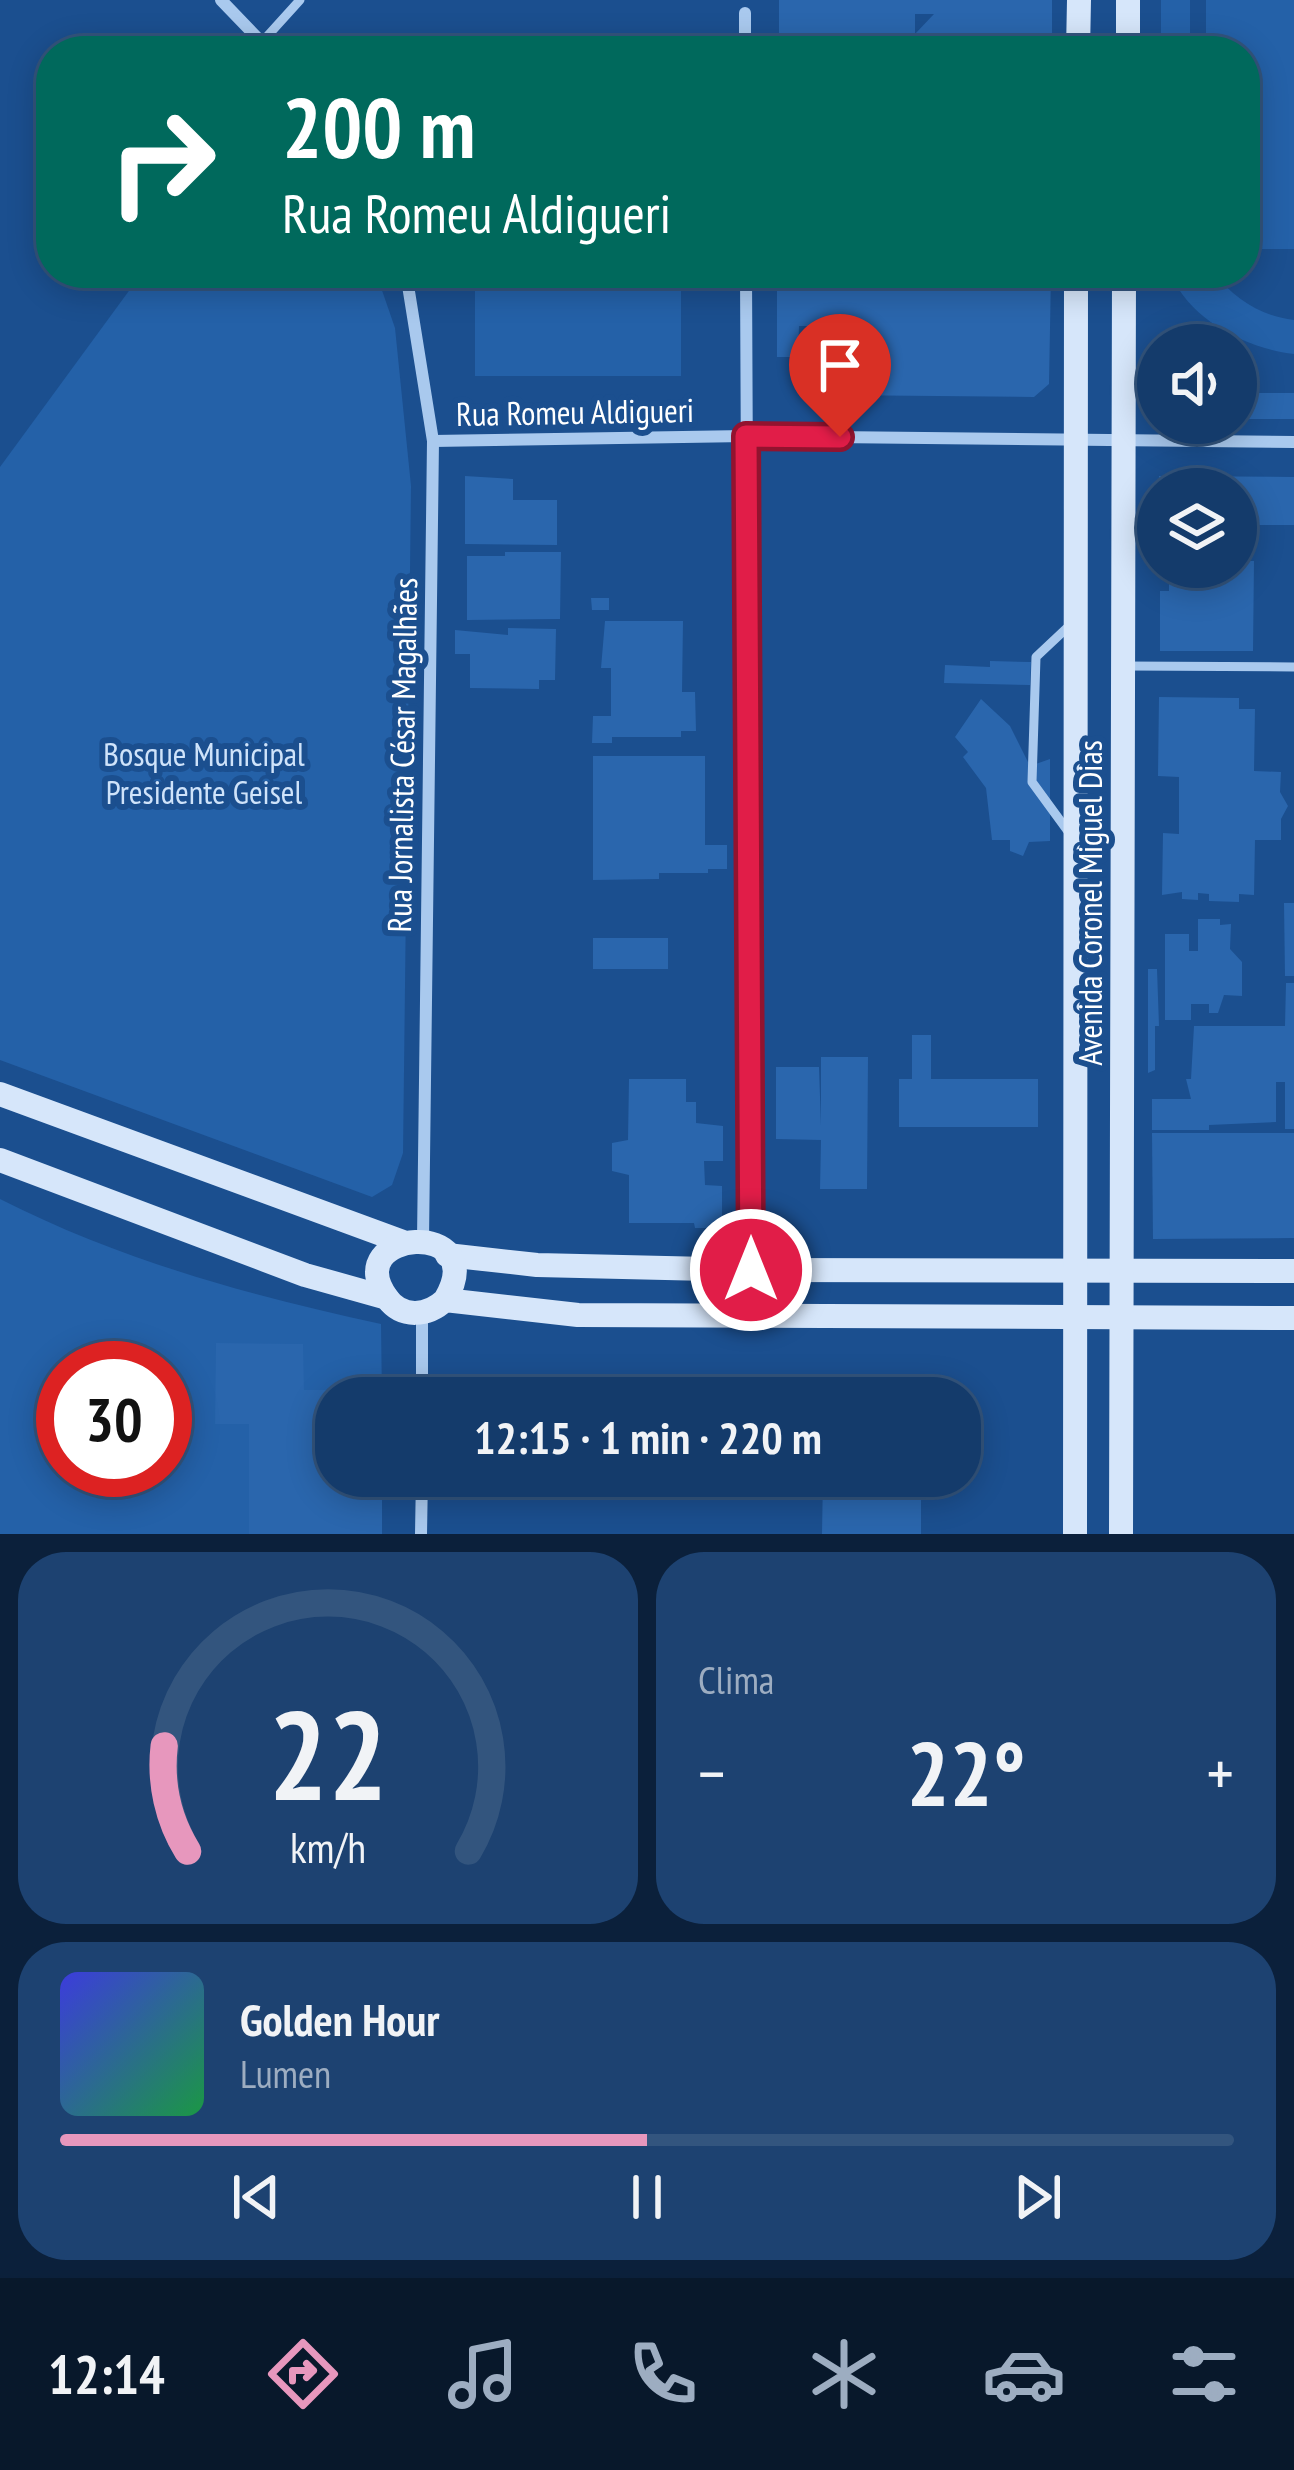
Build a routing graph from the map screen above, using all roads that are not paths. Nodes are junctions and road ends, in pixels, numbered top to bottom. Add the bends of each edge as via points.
1 (221, 0) edge
2 (300, 0) edge
3 (1079, 0) edge
4 (1128, 0) edge
5 (746, 14) dead end
6 (255, 36) edge
7 (274, 36) edge
8 (746, 36) edge
9 (1078, 36) edge
10 (1128, 36) edge
11 (408, 288) edge
12 (746, 288) edge
13 (1076, 288) edge
14 (1124, 288) edge
15 (746, 436) junction
16 (433, 441) junction
17 (1122, 441) junction
18 (1074, 442) junction
19 (1294, 442) edge
20 (1078, 618) junction
21 (1126, 666) junction
22 (1294, 667) edge
23 (1077, 788) junction
24 (1124, 789) junction
25 (1077, 844) junction
26 (0, 1094) edge
27 (0, 1160) edge
28 (413, 1241) junction
29 (447, 1255) junction
30 (751, 1270) junction
31 (1294, 1270) edge
32 (1074, 1271) junction
33 (1121, 1271) junction
34 (386, 1298) junction
35 (445, 1300) junction
36 (422, 1313) junction
37 (751, 1316) junction
38 (1074, 1317) junction
39 (1121, 1318) junction
40 (1294, 1318) edge
41 (422, 1377) edge
42 (422, 1497) edge
43 (422, 1534) edge
44 (1075, 1534) edge
45 (1121, 1534) edge

1 - 6 street
2 - 7 lane
3 - 9 main road
4 - 10 main road
5 - 8 street
11 - 16 street, Rua Jornalista César Magalhães
12 - 15 street
13 - 18 main road, Avenida Coronel Miguel Dias
14 - 17 main road, Avenida Coronel Miguel Dias
15 - 16 street, Rua Romeu Aldigueri
15 - 18 street, Rua Romeu Aldigueri
15 - 30 street
16 - 28 street, Rua Jornalista César Magalhães
17 - 18 street, Rua Romeu Aldigueri
17 - 19 street, Rua Romeu Aldigueri
17 - 21 main road, Avenida Coronel Miguel Dias
18 - 20 main road, Avenida Coronel Miguel Dias
20 - 23 main road, Avenida Coronel Miguel Dias
20 - 25 lane via 1036,656 1032,782
21 - 22 lane
21 - 24 main road, Avenida Coronel Miguel Dias
23 - 24 main road
23 - 25 main road, Avenida Coronel Miguel Dias
24 - 33 main road, Avenida Coronel Miguel Dias
25 - 32 main road, Avenida Coronel Miguel Dias
26 - 28 main road
27 - 34 main road
28 - 29 main road
28 - 34 main road via 392,1248 380,1269
29 - 30 main road
29 - 35 main road via 453,1278
30 - 32 main road
30 - 37 street
31 - 33 main road
32 - 33 main road
32 - 38 main road, Avenida Coronel Miguel Dias
33 - 39 main road, Avenida Coronel Miguel Dias
34 - 36 main road
35 - 36 main road
35 - 37 main road via 578,1315
36 - 41 street
37 - 38 main road
38 - 39 main road
38 - 44 main road, Avenida Coronel Miguel Dias
39 - 40 main road
39 - 45 main road, Avenida Coronel Miguel Dias
42 - 43 street

